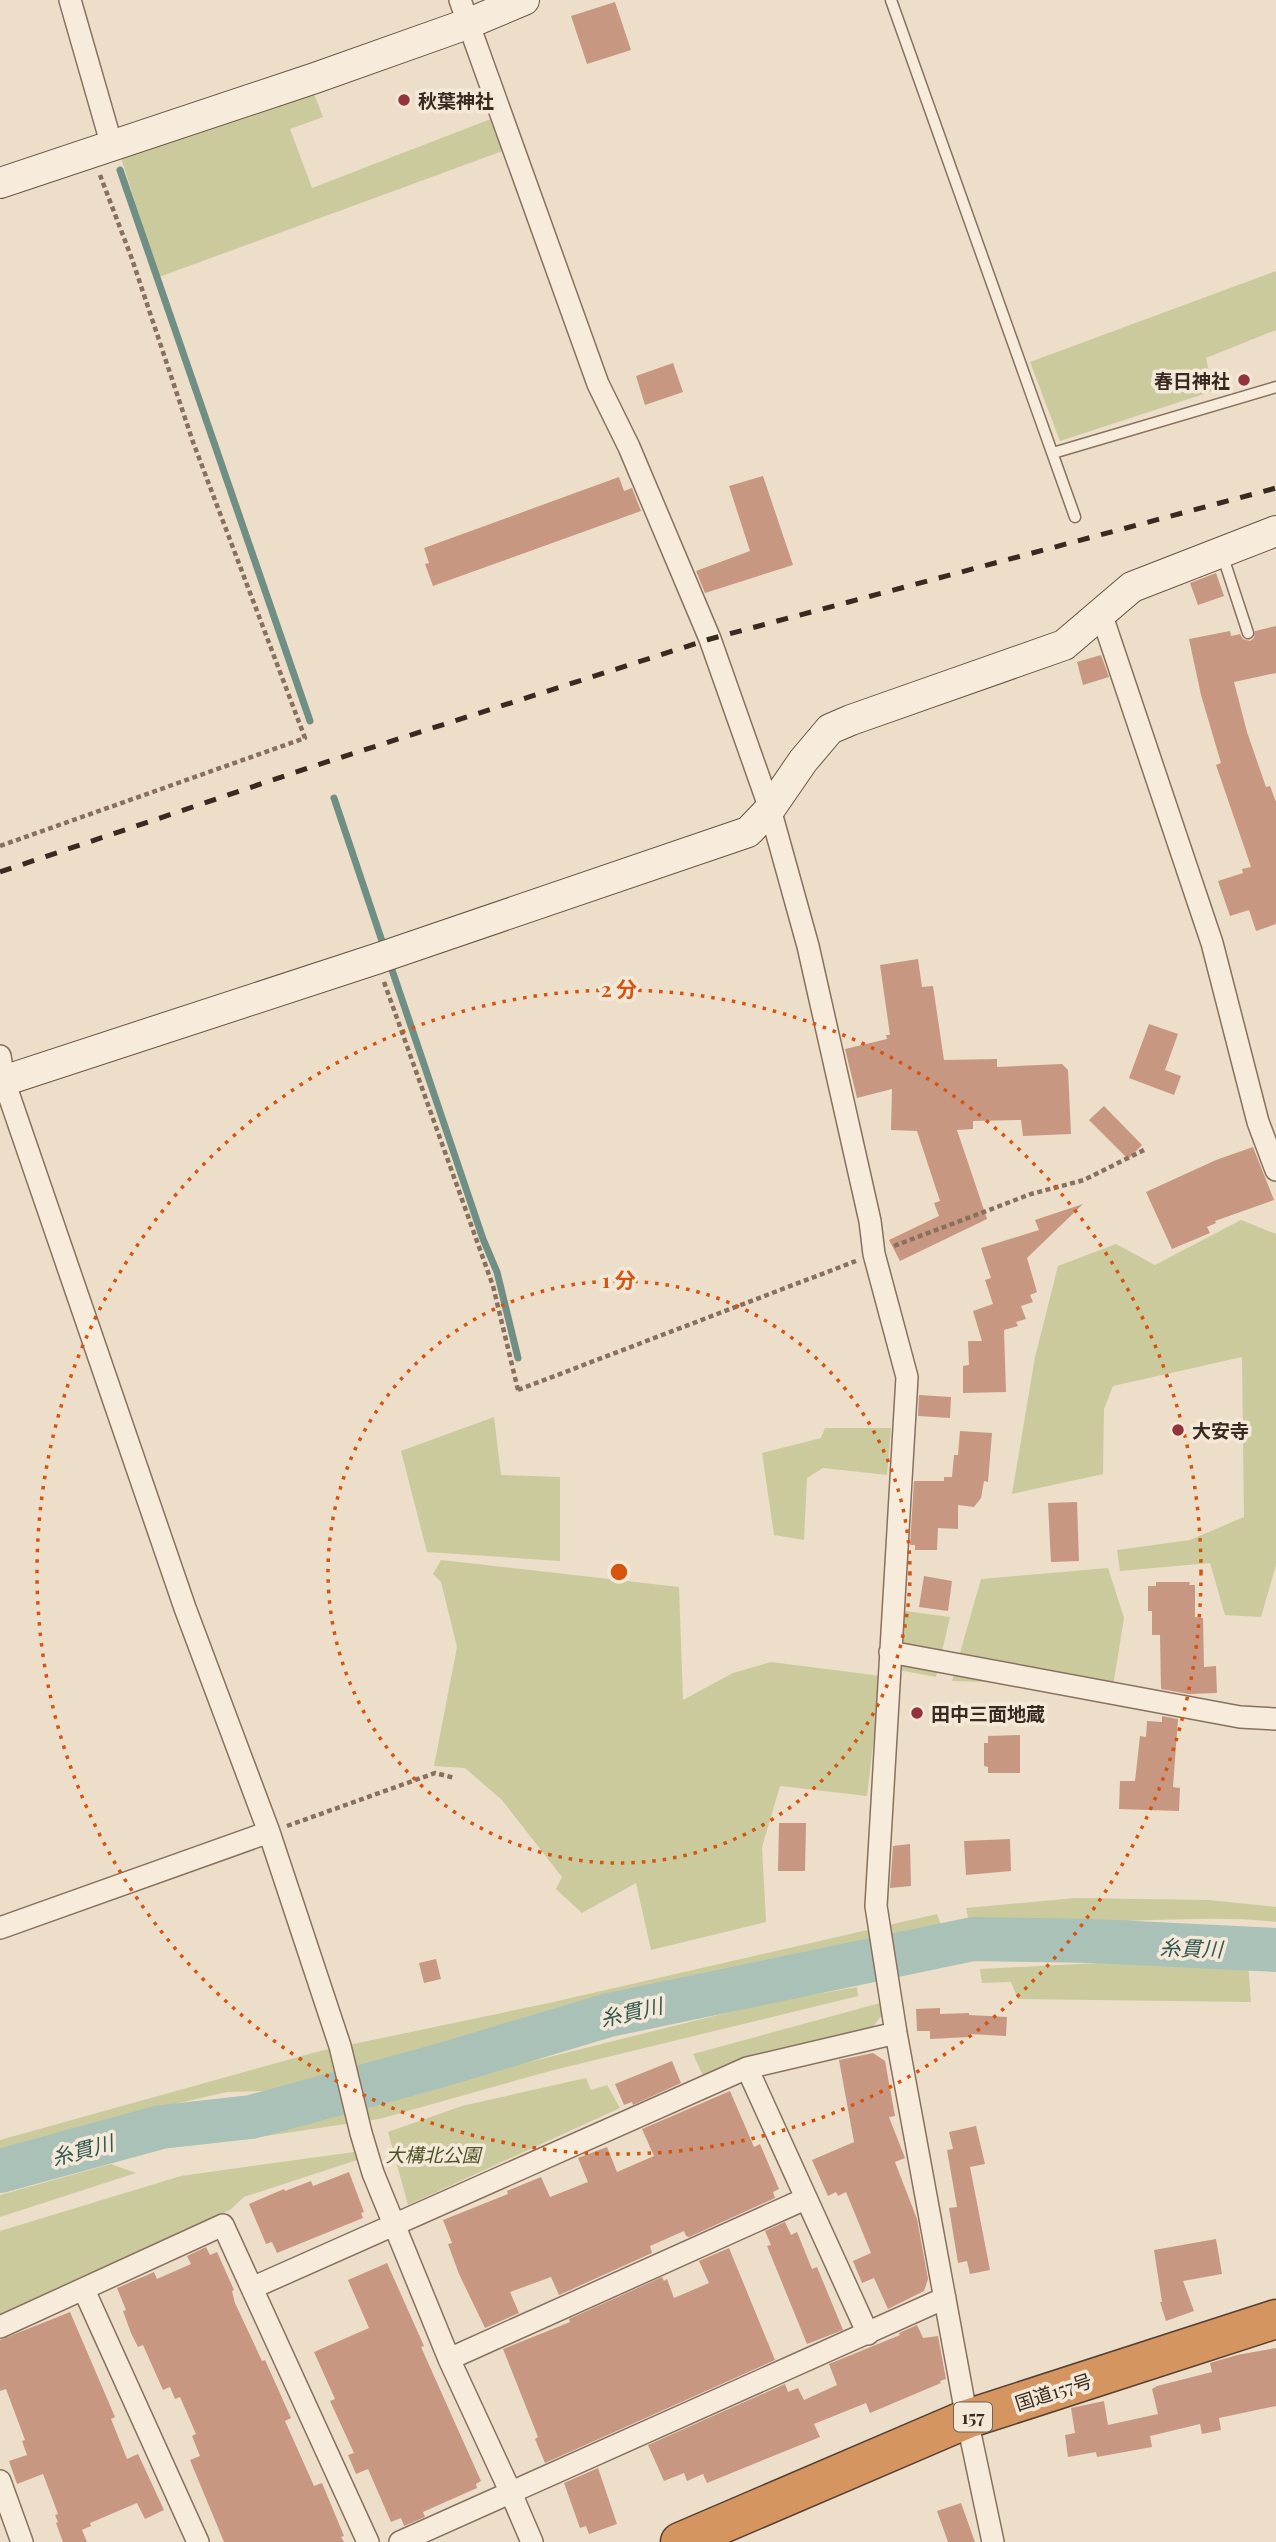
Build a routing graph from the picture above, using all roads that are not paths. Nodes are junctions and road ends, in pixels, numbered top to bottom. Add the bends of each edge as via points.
1 (70, 0) edge
2 (524, 0) edge
3 (891, 0) edge
4 (464, 12) edge
5 (102, 150) junction
6 (0, 183) edge
7 (1276, 387) edge
8 (1053, 453) junction
9 (1075, 517) dead end
10 (1276, 531) edge
11 (1221, 551) junction
12 (1101, 613) junction
13 (1248, 633) dead end
14 (770, 809) junction
15 (1, 1073) edge
16 (1276, 1170) edge
17 (890, 1652) junction
18 (1276, 1719) edge
19 (270, 1832) junction
20 (0, 1928) edge
21 (896, 2033) junction
22 (747, 2068) junction
23 (805, 2199) junction
24 (393, 2224) junction
25 (252, 2288) junction
26 (83, 2290) junction
27 (945, 2298) junction
28 (1276, 2319) edge
29 (0, 2327) edge
30 (867, 2334) junction
31 (449, 2359) junction
32 (967, 2419) junction
33 (0, 2481) edge
34 (512, 2493) junction
35 (22, 2542) edge
36 (198, 2542) edge
37 (368, 2542) edge
38 (400, 2542) edge
39 (532, 2542) edge
40 (680, 2542) edge
41 (993, 2542) edge

1 - 5 street
2 - 4 street
3 - 8 lane
4 - 5 street
4 - 14 street via 598,384 710,639
5 - 6 street
7 - 8 lane
8 - 9 lane
10 - 11 street
11 - 12 street via 1132,587
11 - 13 lane
12 - 14 street via 1064,645 830,729
12 - 16 street via 1212,943 1258,1122
14 - 15 street via 748,832 376,959
14 - 17 street via 808,946 874,1254 907,1377
15 - 19 street via 185,1608
17 - 18 street via 1240,1717
17 - 21 street via 876,1906
19 - 20 street
19 - 24 street via 340,2046 373,2173
21 - 22 street
21 - 27 street
22 - 23 street
22 - 24 street
23 - 30 street
23 - 31 street
24 - 25 street
24 - 31 street
25 - 26 street via 223,2225
25 - 37 street
26 - 29 street
26 - 36 street
27 - 30 street
27 - 32 street
28 - 32 highway, 国道157号 / 157
30 - 34 street
31 - 34 street
32 - 40 highway, 国道157号 / 157
32 - 41 street
33 - 35 street
34 - 38 street
34 - 39 street

